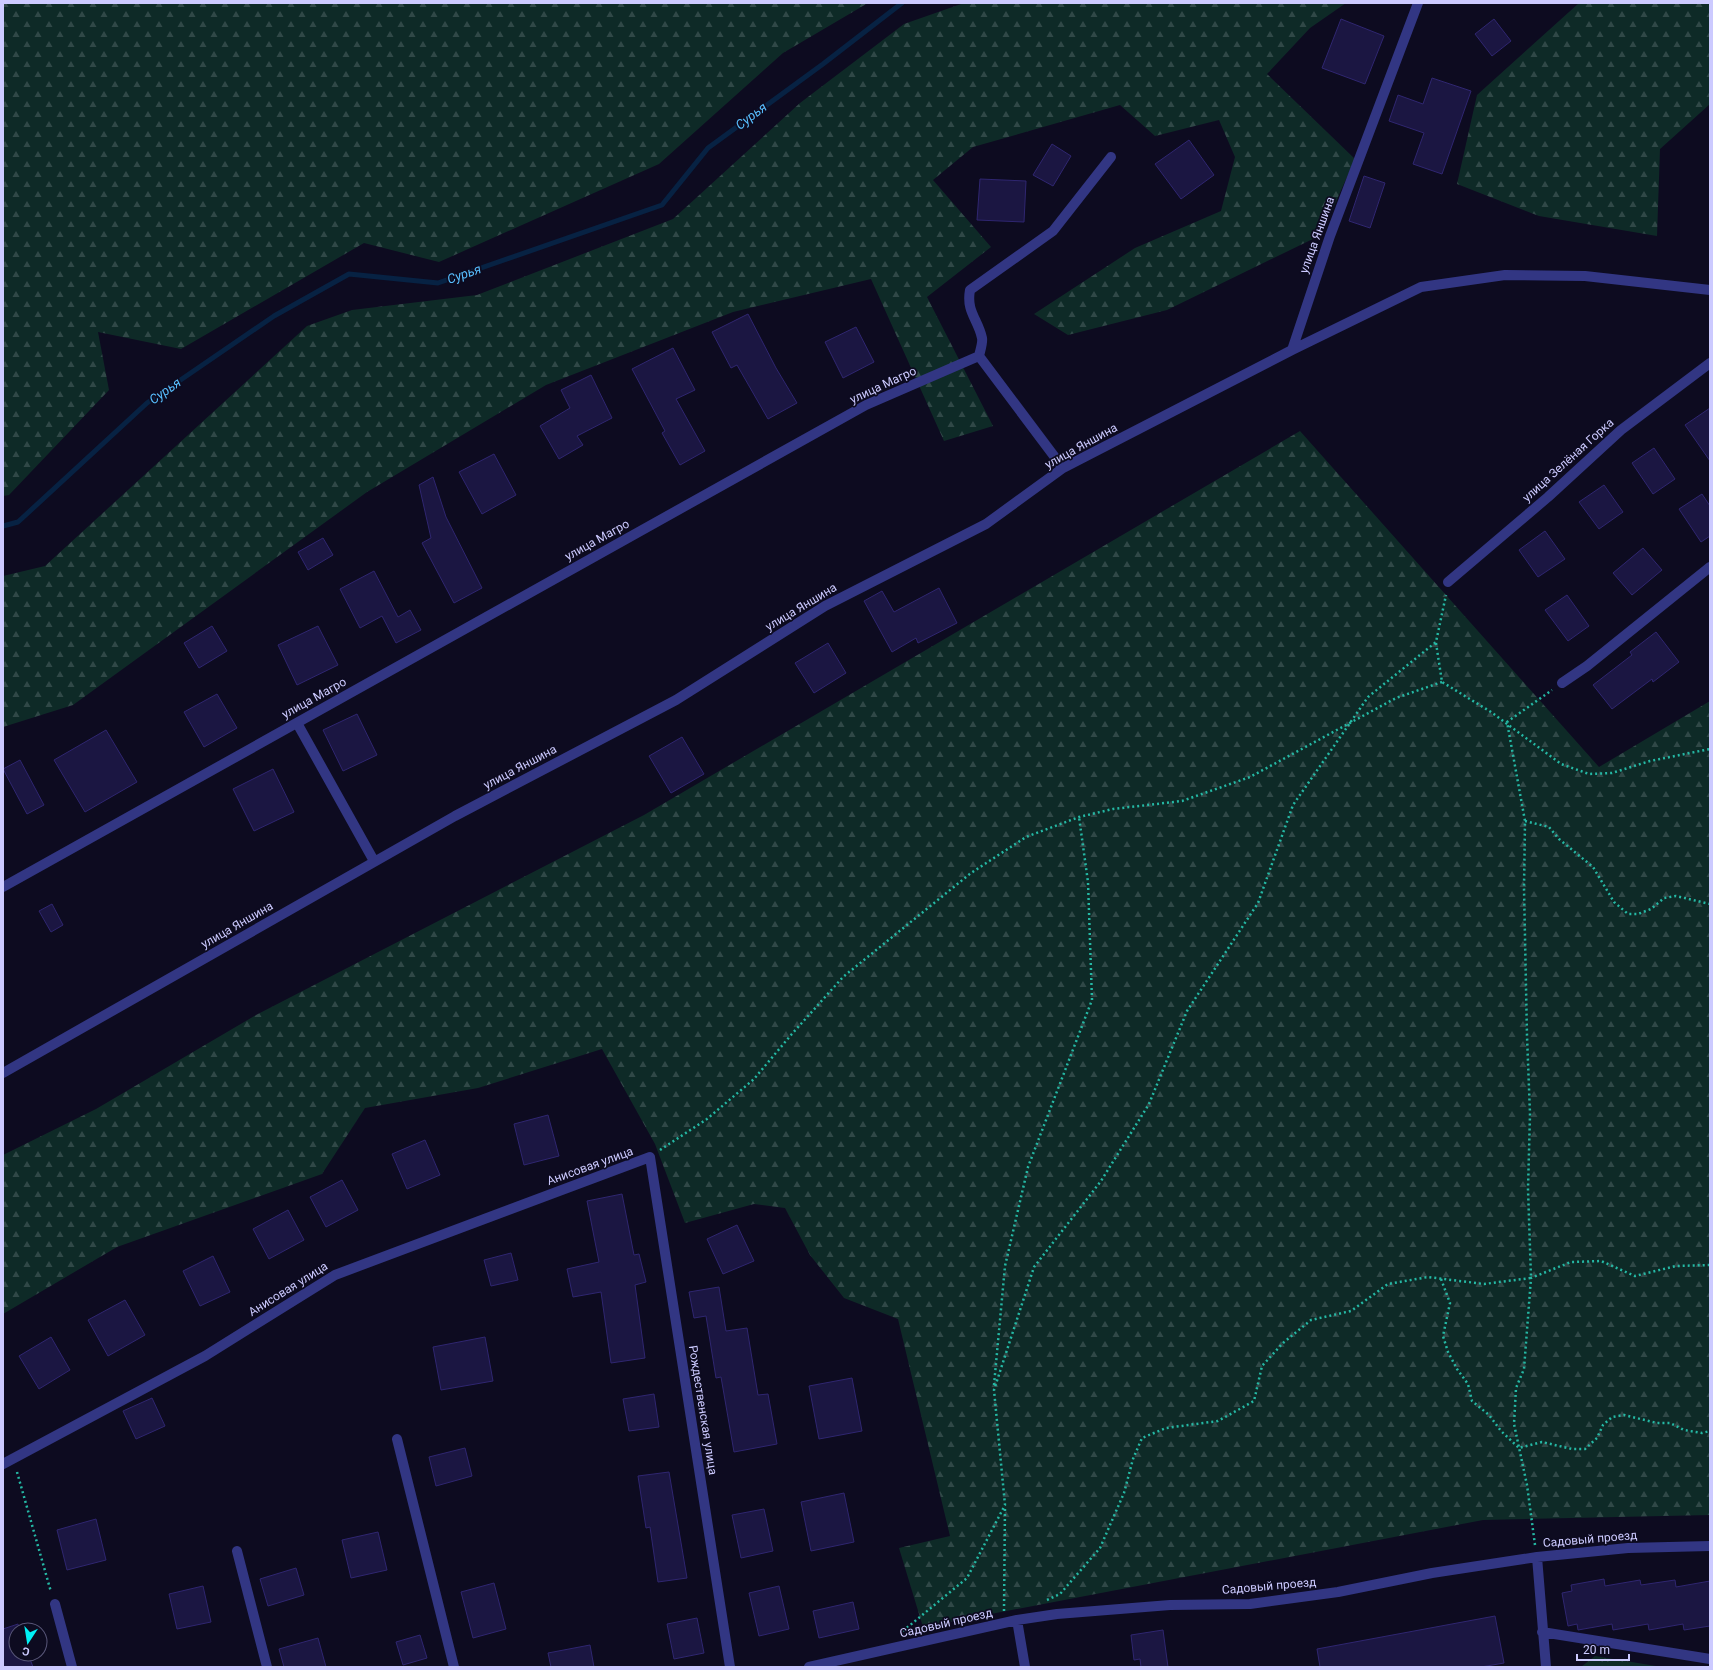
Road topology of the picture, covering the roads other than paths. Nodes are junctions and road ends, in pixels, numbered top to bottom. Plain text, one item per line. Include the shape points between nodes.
1 (1418, 3) edge
2 (1111, 157) dead end
3 (1710, 290) edge
4 (1292, 350) junction
5 (979, 356) junction
6 (1710, 363) edge
7 (1063, 468) junction
8 (1710, 567) edge
9 (1448, 582) road end
10 (1562, 683) road end
11 (297, 723) junction
12 (374, 861) junction
13 (3, 887) edge
14 (3, 1073) edge
15 (650, 1157) joint
16 (397, 1439) dead end
17 (3, 1464) edge
18 (1710, 1546) edge
19 (237, 1551) dead end
20 (1537, 1557) junction
21 (55, 1604) road end
22 (1017, 1620) junction
23 (1542, 1632) junction
24 (1710, 1659) edge
25 (72, 1667) edge
26 (267, 1667) edge
27 (454, 1667) edge
28 (730, 1667) edge
29 (809, 1667) edge
30 (1025, 1667) edge
31 (1546, 1667) edge

1 - 4 street, улица Яншина via 1330,236
2 - 5 street via 1053,230 970,290 971,312 982,339
3 - 4 street via 1585,276 1505,275 1421,287
4 - 7 street, улица Яншина
5 - 7 street
5 - 11 street, улица Магро via 866,405
6 - 9 street, улица Зелёная Горка via 1621,430 1548,497
7 - 12 street, улица Яншина via 986,524 824,606 676,700 454,816
8 - 10 street via 1587,666
11 - 12 street
11 - 13 street, улица Магро
12 - 14 street, улица Яншина
15 - 17 street, Анисовая улица via 335,1274 205,1356
15 - 28 street, Рождественская улица
16 - 27 street
18 - 20 street, Садовый проезд via 1628,1548
19 - 26 street
20 - 22 street, Садовый проезд via 1432,1573 1338,1592 1250,1604 1170,1605 1057,1614
20 - 23 street
21 - 25 street
22 - 29 street, Садовый проезд
22 - 30 street
23 - 24 street
23 - 31 street

